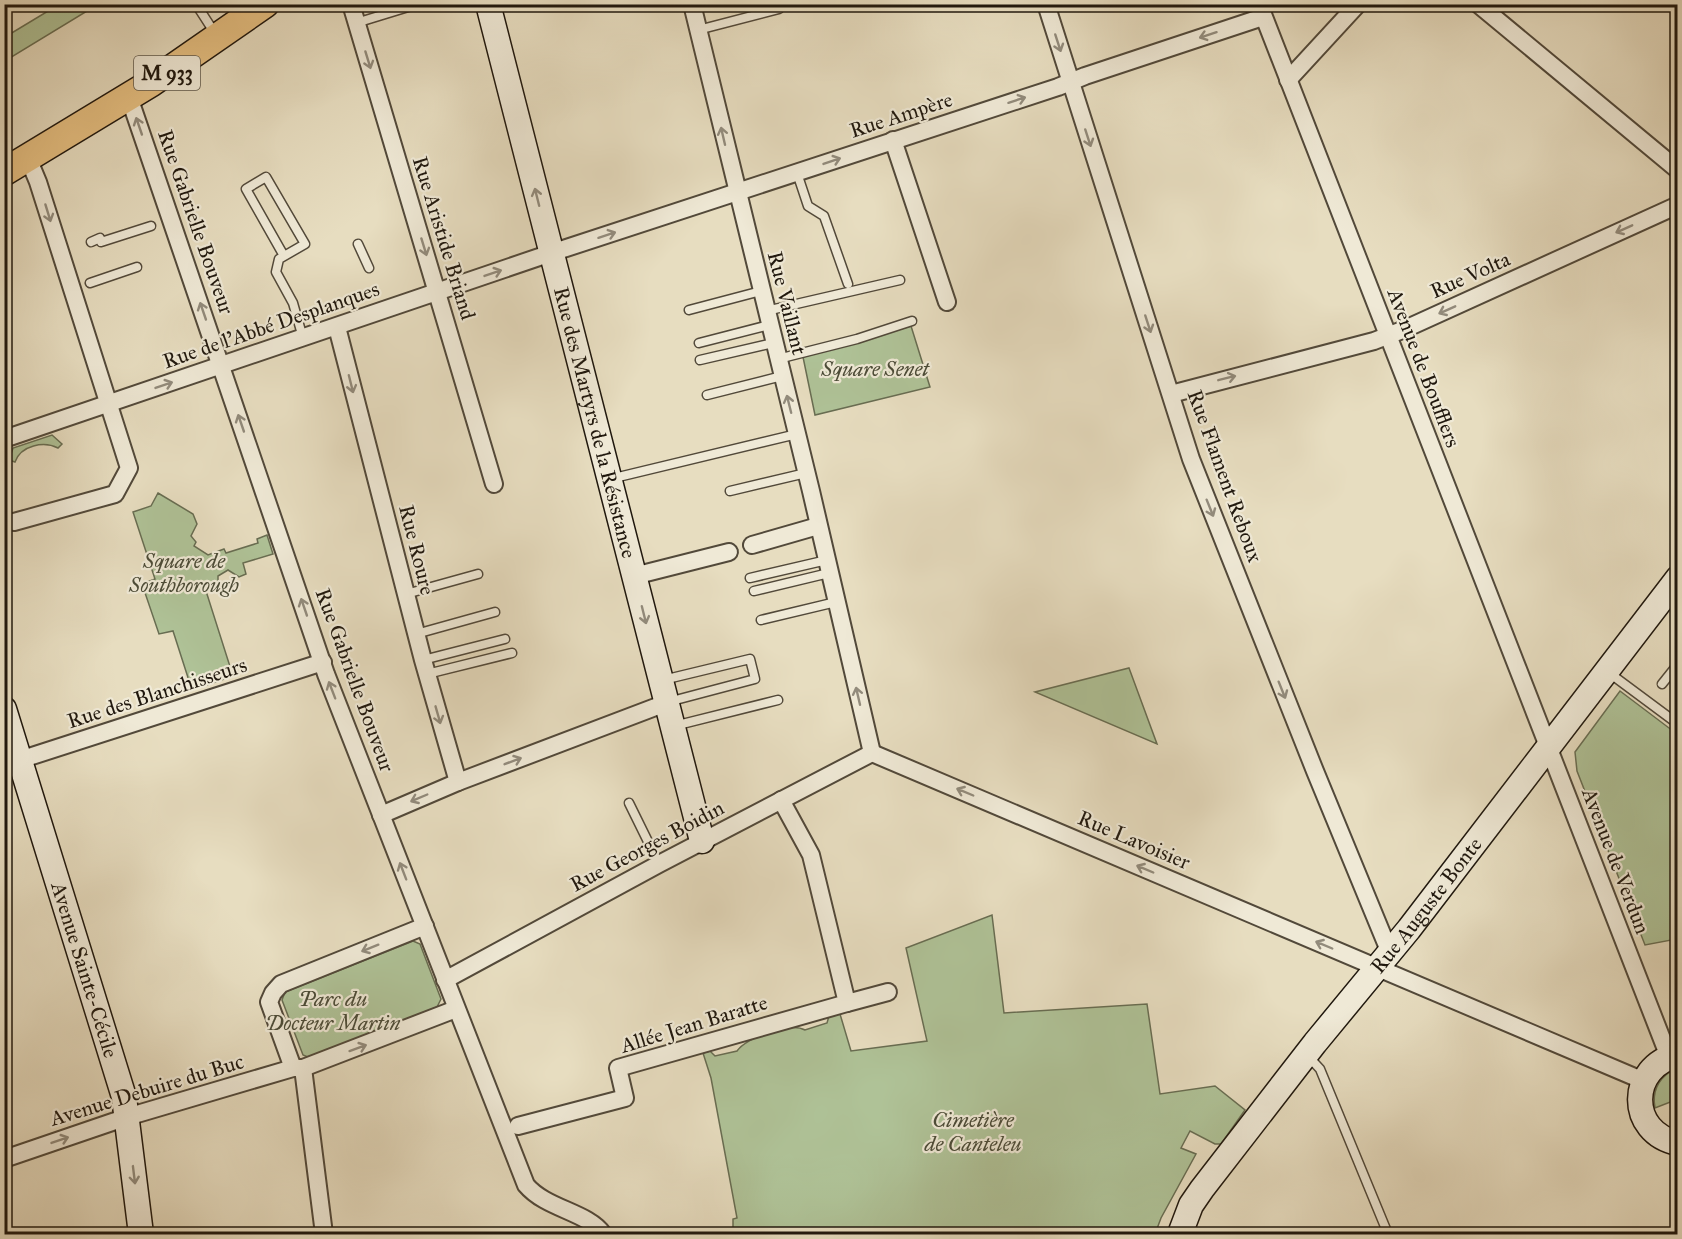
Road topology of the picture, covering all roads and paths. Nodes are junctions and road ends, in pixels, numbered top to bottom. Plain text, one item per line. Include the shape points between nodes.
1 (196, 4) edge
2 (351, 4) edge
3 (418, 4) edge
4 (488, 4) edge
5 (692, 4) edge
6 (1046, 4) edge
7 (1358, 4) edge
8 (1478, 4) edge
9 (258, 8) edge
10 (779, 9) dead end
11 (1261, 11) edge
12 (356, 22) junction
13 (698, 30) junction
14 (218, 38) junction
15 (1288, 80) junction
16 (1070, 82) junction
17 (129, 97) junction
18 (893, 140) junction
19 (28, 158) junction
20 (1677, 170) edge
21 (4, 172) edge
22 (797, 173) junction
23 (736, 193) junction
24 (1677, 205) edge
25 (151, 226) dead end
26 (91, 242) dead end
27 (358, 244) dead end
28 (551, 253) junction
29 (284, 256) junction
30 (137, 267) dead end
31 (369, 268) dead end
32 (900, 280) dead end
33 (848, 284) dead end
34 (81, 286) junction
35 (761, 291) junction
36 (437, 292) junction
37 (946, 302) dead end
38 (689, 310) dead end
39 (767, 318) junction
40 (912, 321) dead end
41 (337, 327) junction
42 (1387, 336) junction
43 (303, 338) junction
44 (699, 343) dead end
45 (776, 351) junction
46 (700, 360) dead end
47 (222, 366) junction
48 (782, 376) junction
49 (1171, 394) junction
50 (707, 395) dead end
51 (109, 404) junction
52 (797, 434) junction
53 (4, 439) edge
54 (806, 473) junction
55 (610, 479) junction
56 (494, 484) dead end
57 (730, 491) dead end
58 (14, 522) dead end
59 (818, 526) junction
60 (752, 545) dead end
61 (729, 552) dead end
62 (828, 566) junction
63 (478, 574) dead end
64 (634, 576) junction
65 (750, 578) dead end
66 (1677, 578) edge
67 (754, 591) dead end
68 (406, 594) junction
69 (836, 602) junction
70 (495, 612) dead end
71 (760, 620) dead end
72 (416, 634) junction
73 (505, 639) dead end
74 (512, 653) dead end
75 (323, 662) junction
76 (1677, 664) edge
77 (425, 667) junction
78 (1607, 671) junction
79 (1662, 684) dead end
80 (663, 692) junction
81 (778, 700) dead end
82 (4, 709) edge
83 (1677, 724) edge
84 (672, 727) junction
85 (1548, 748) junction
86 (872, 753) junction
87 (12, 763) edge
88 (458, 782) junction
89 (781, 800) junction
90 (629, 802) dead end
91 (381, 814) junction
92 (702, 841) junction
93 (660, 864) junction
94 (424, 926) junction
95 (1384, 961) junction
96 (445, 980) junction
97 (888, 992) dead end
98 (847, 1003) junction
99 (456, 1009) junction
100 (1306, 1055) junction
101 (1673, 1056) edge
102 (298, 1068) junction
103 (1644, 1081) junction
104 (127, 1117) junction
105 (518, 1126) dead end
106 (1677, 1143) edge
107 (4, 1159) edge
108 (141, 1234) edge
109 (324, 1234) edge
110 (603, 1234) edge
111 (1180, 1234) edge
112 (1388, 1234) edge

1 - 14 lane
2 - 12 street, Rue Aristide Briand
3 - 12 lane
28 -> 4 street, Rue des Martyrs de la Résistance
5 - 13 street, Rue Vaillant
6 -> 16 street, Rue Flament Reboux
7 - 15 street
8 - 20 street
9 - 14 main road, M 933
10 - 13 lane
11 - 15 street, Avenue de Boufflers
11 -> 16 street, Rue Ampère
12 -> 36 street, Rue Aristide Briand
23 -> 13 street, Rue Vaillant
14 - 17 main road, M 933
15 - 42 street, Avenue de Boufflers
18 -> 16 street, Rue Ampère
16 -> 49 street, Rue Flament Reboux
17 - 19 main road, M 933
47 -> 17 street, Rue Gabrielle Bouveur via 166,221
22 -> 18 street, Rue Ampère
18 - 37 street
19 - 21 main road, M 933
19 -> 34 street
22 - 23 street, Rue Ampère
22 - 33 lane via 808,206 824,216
28 -> 23 street, Rue Ampère
23 - 35 street, Rue Vaillant
24 -> 42 street, Rue Volta
25 - 26 lane
27 - 31 lane
36 -> 28 street, Rue de l'Abbé Desplanques
28 - 55 street, Rue des Martyrs de la Résistance
29 - 29 lane via 305,244 266,177 246,189
29 - 43 lane via 279,259 276,272 293,303
30 - 34 lane
32 - 39 lane
34 - 51 street
35 - 38 lane
35 - 39 street, Rue Vaillant
36 - 41 street, Rue de l'Abbé Desplanques via 386,304
36 - 56 street, Rue Aristide Briand
39 - 44 lane
39 - 45 street, Rue Vaillant
40 - 45 lane via 857,339
41 - 43 street, Rue de l'Abbé Desplanques
41 -> 68 street, Rue Roure
49 -> 42 street, Rue Volta
42 - 85 street, Avenue de Boufflers
43 - 47 street, Rue de l'Abbé Desplanques
45 - 46 lane
45 - 48 street, Rue Vaillant
51 -> 47 street, Rue de l'Abbé Desplanques
75 -> 47 street, Rue Gabrielle Bouveur
48 - 50 lane
52 -> 48 street, Rue Vaillant
49 -> 95 street, Rue Flament Reboux via 1191,459
51 - 53 street, Rue de l'Abbé Desplanques
51 - 58 street via 129,468 115,494
52 - 54 street, Rue Vaillant
52 - 55 lane
54 - 57 lane
54 - 59 street, Rue Vaillant
55 - 64 street, Rue des Martyrs de la Résistance
59 - 60 street
59 - 62 street, Rue Vaillant
61 - 64 street
62 - 65 lane
62 - 67 lane
62 - 69 street, Rue Vaillant
63 - 68 lane
64 -> 80 street, Rue des Martyrs de la Résistance
66 - 78 street, Rue Auguste Bonte
68 - 72 street, Rue Roure
69 - 71 lane
86 -> 69 street, Rue Vaillant
70 - 72 lane
72 - 77 street, Rue Roure
73 - 77 lane
74 - 77 lane
75 - 87 street, Rue des Blanchisseurs
91 -> 75 street, Rue Gabrielle Bouveur
76 - 79 lane
77 -> 88 street, Rue Roure
78 - 83 lane
78 - 85 street, Rue Auguste Bonte
80 - 80 lane via 750,659 755,679
80 - 84 street, Rue des Martyrs de la Résistance
88 -> 80 street
81 - 84 lane
82 - 87 street, Avenue Sainte-Cécile
84 - 92 street, Rue des Martyrs de la Résistance
85 - 95 street, Rue Auguste Bonte
85 - 101 street, Avenue de Verdun
86 - 89 street, Rue Georges Boidin
95 -> 86 street, Rue Lavoisier
87 - 104 street, Avenue Sainte-Cécile via 113,1058
88 -> 91 street
89 - 92 street, Rue Georges Boidin
89 - 98 street via 811,855
90 - 93 lane
94 -> 91 street, Rue Gabrielle Bouveur
92 - 93 street, Rue Georges Boidin
93 - 96 street, Rue Georges Boidin
94 - 96 street, Rue Gabrielle Bouveur
94 -> 102 street via 281,984 273,993 269,1002
95 - 100 street, Rue Auguste Bonte
95 - 103 street, Rue Lavoisier
96 - 99 street, Rue Gabrielle Bouveur
97 - 98 street, Allée Jean Baratte
98 - 105 street, Allée Jean Baratte via 618,1068 625,1098
102 -> 99 street, Avenue Debuire du Buc
99 - 110 street, Rue Gabrielle Bouveur via 526,1185 540,1199 589,1222
100 - 111 street, Rue Auguste Bonte via 1202,1189
100 - 112 lane via 1320,1069
101 - 103 street via 1654,1066
102 - 104 street, Avenue Debuire du Buc
102 - 109 street
103 - 106 street via 1640,1100 1646,1122 1659,1136
107 -> 104 street, Avenue Debuire du Buc
104 -> 108 street, Avenue Sainte-Cécile

